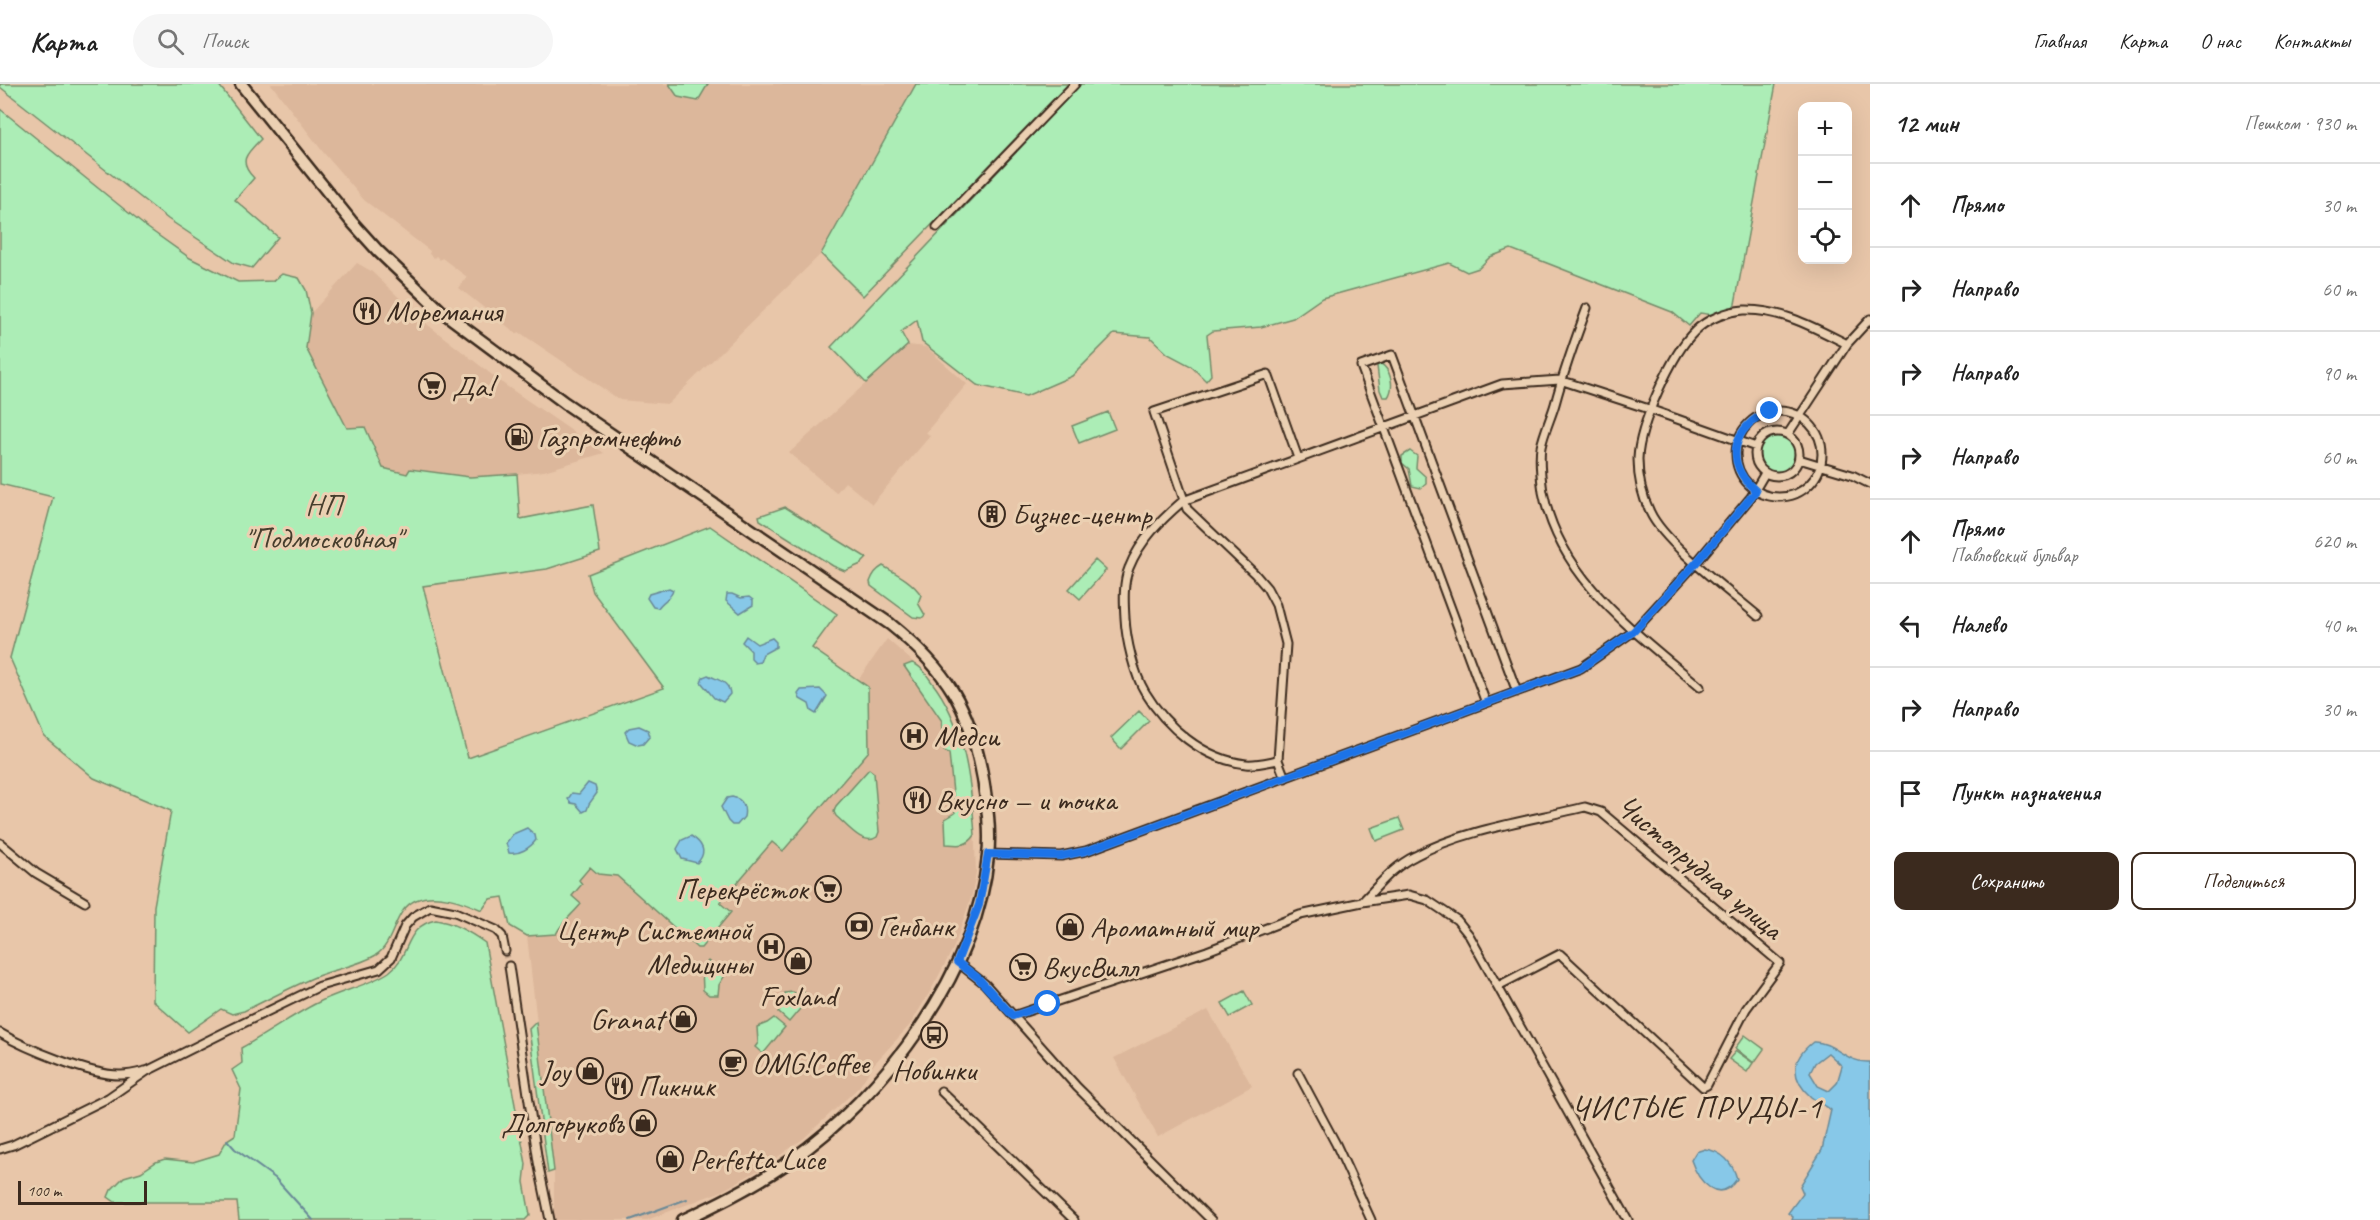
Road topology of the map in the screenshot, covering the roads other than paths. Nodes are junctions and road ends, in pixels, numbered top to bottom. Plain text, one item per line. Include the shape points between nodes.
1 (241, 84) edge
2 (1075, 84) edge
3 (937, 227) dead end
4 (1587, 308) dead end
5 (1870, 319) edge
6 (1847, 344) junction
7 (1560, 381) junction
8 (1649, 409) junction
9 (1414, 415) junction
10 (1800, 416) junction
11 (1383, 427) junction
12 (1788, 434) junction
13 (1738, 440) junction
14 (1756, 447) junction
15 (1298, 458) junction
16 (1799, 459) junction
17 (1821, 465) junction
18 (1766, 473) junction
19 (1870, 484) edge
20 (1756, 491) junction
21 (1183, 501) junction
22 (1696, 563) junction
23 (1758, 616) dead end
24 (1634, 631) junction
25 (1700, 687) dead end
26 (1517, 692) junction
27 (1486, 703) junction
28 (1278, 760) junction
29 (1285, 778) junction
30 (0, 843) edge
31 (988, 854) junction
32 (85, 902) dead end
33 (1362, 902) junction
34 (505, 951) tunnel mouth
35 (957, 962) junction
36 (508, 966) tunnel mouth
37 (1498, 986) junction
38 (1013, 1016) junction
39 (0, 1033) edge
40 (147, 1071) junction
41 (1298, 1073) dead end
42 (941, 1091) dead end
43 (0, 1149) edge
44 (550, 1220) edge
45 (683, 1220) edge
46 (1074, 1220) edge
47 (1211, 1220) edge
48 (1371, 1220) edge
49 (1628, 1220) edge

1 - 31 main road via 365,236 440,310 565,403 890,624 926,654 954,692 975,741 987,808
2 - 3 street
4 - 7 street
5 - 6 street
6 - 8 street via 1780,314 1743,310 1722,315 1694,332
6 - 10 street
7 - 8 street
7 - 9 street via 1502,384
7 - 24 street via 1541,448 1541,481 1547,511 1574,567
8 - 13 street
8 - 22 street via 1638,458 1642,490 1650,513
9 - 11 street
9 - 11 street via 1392,355 1361,366
9 - 26 street
10 - 12 street
10 - 13 street via 1770,411 1744,427
10 - 17 street via 1819,437
11 - 15 street
11 - 27 street
12 - 14 street via 1765,435
12 - 16 street via 1798,445
13 - 14 street
13 - 20 street via 1740,474
14 - 18 street via 1756,462
15 - 21 street
15 - 21 street via 1268,374 1154,412
16 - 17 street
16 - 18 street via 1790,473
17 - 19 street
17 - 20 street via 1811,483 1795,495 1782,498
18 - 20 street
20 - 22 street
21 - 28 street via 1255,574 1276,605 1286,644
21 - 28 street via 1161,519 1140,545 1128,570 1124,603 1126,639 1144,691 1171,727 1194,744 1246,764
22 - 23 street
22 - 24 street
24 - 25 street
24 - 26 street via 1581,668
26 - 27 street
27 - 29 street
28 - 29 street
29 - 31 street via 1086,851 1061,856
30 - 32 street via 36,873
31 - 35 main road via 979,905
33 - 37 street via 1409,895 1443,908 1468,935
33 - 37 street, Чистопрудная улица via 1399,867 1436,846 1468,835 1593,808 1780,963 1746,1009 1704,1087 1560,954
33 - 38 street via 1300,915 1207,951
34 - 40 street via 502,936 496,930 454,912 430,907 405,926 391,958 379,969 321,986
35 - 38 street via 978,978
35 - 45 main road via 910,1040 856,1105 770,1174
36 - 44 street
37 - 49 street
38 - 47 street via 1077,1087
39 - 40 street via 102,1073
40 - 43 street via 108,1098
41 - 48 street
42 - 46 street

